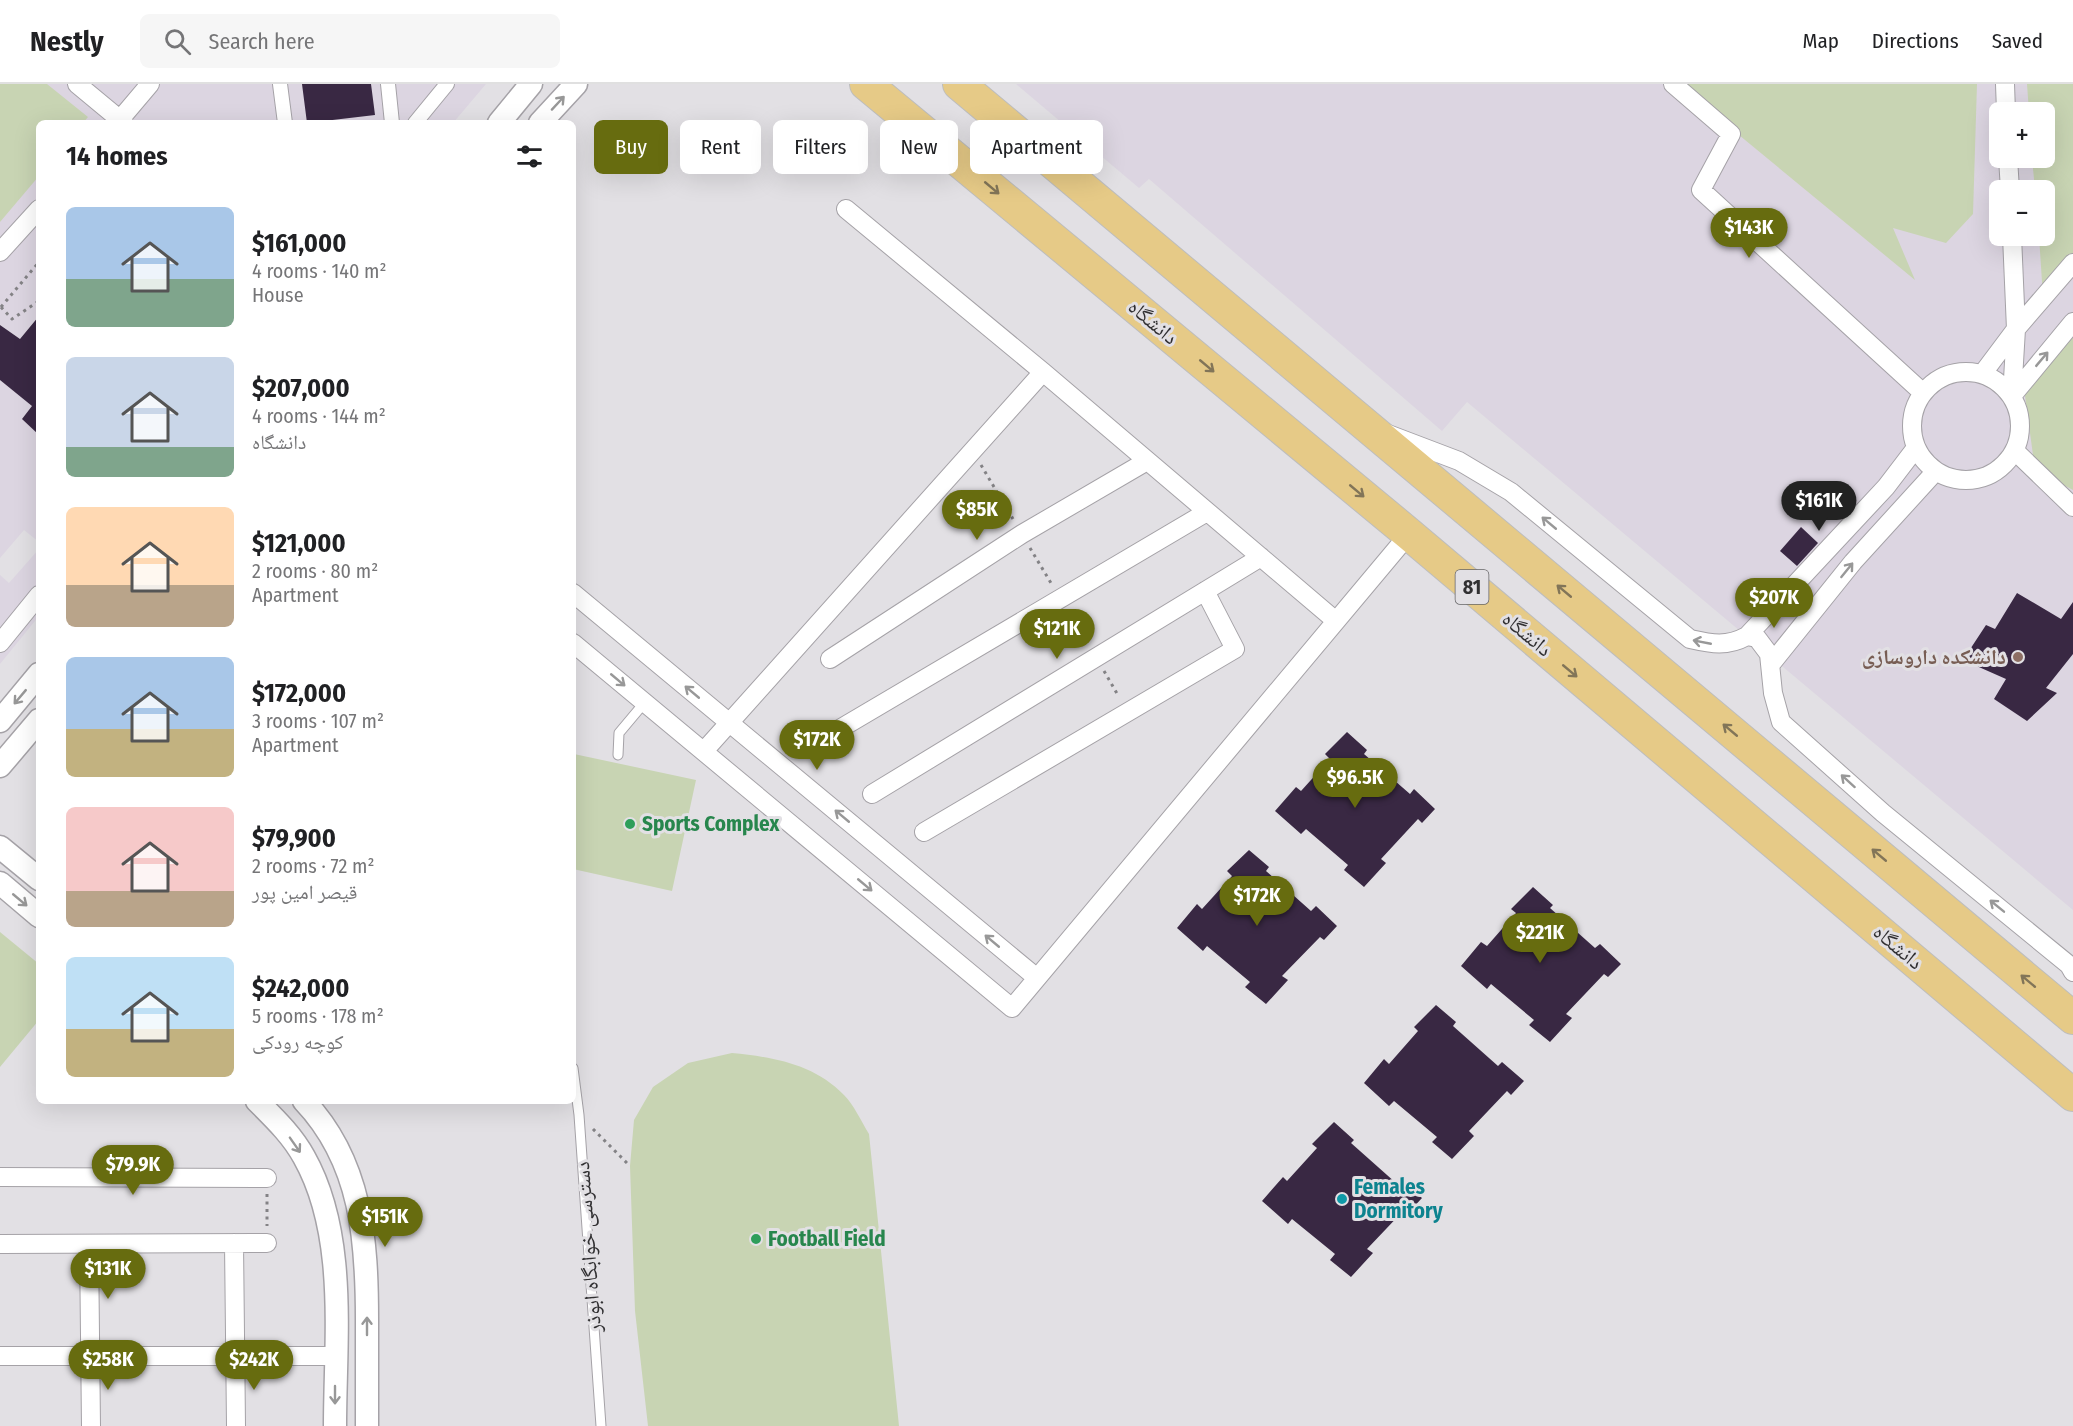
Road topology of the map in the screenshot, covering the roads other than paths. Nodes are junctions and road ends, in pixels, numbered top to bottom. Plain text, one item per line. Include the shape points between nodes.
1 (76, 84) edge
2 (150, 84) edge
3 (280, 84) edge
4 (388, 84) edge
5 (447, 84) edge
6 (531, 84) edge
7 (576, 84) edge
8 (866, 84) edge
9 (959, 84) edge
10 (1672, 84) edge
11 (2005, 84) edge
12 (2006, 102) edge
13 (119, 120) edge
14 (123, 120) edge
15 (285, 120) edge
16 (392, 120) edge
17 (417, 120) edge
18 (501, 120) edge
19 (543, 120) edge
20 (846, 209) dead end
21 (36, 212) edge
22 (2012, 246) edge
23 (0, 252) edge
24 (2073, 263) edge
25 (2073, 322) edge
26 (2016, 329) junction
27 (1043, 372) junction
28 (1983, 374) junction
29 (1922, 392) junction
30 (2012, 396) junction
31 (1367, 426) junction
32 (1915, 449) junction
33 (2015, 452) junction
34 (1147, 461) junction
35 (1935, 472) junction
36 (2073, 507) edge
37 (1207, 512) junction
38 (1409, 534) junction
39 (1261, 557) junction
40 (1205, 591) junction
41 (576, 595) edge
42 (36, 599) edge
43 (1336, 621) junction
44 (1747, 636) junction
45 (0, 643) edge
46 (576, 645) edge
47 (830, 659) dead end
48 (1771, 664) junction
49 (36, 678) edge
50 (645, 702) junction
51 (0, 721) edge
52 (728, 722) junction
53 (36, 724) edge
54 (809, 747) dead end
55 (704, 751) junction
56 (618, 755) dead end
57 (0, 766) edge
58 (872, 794) dead end
59 (924, 832) dead end
60 (0, 847) edge
61 (36, 877) edge
62 (0, 883) edge
63 (36, 913) edge
64 (2073, 972) edge
65 (1037, 978) junction
66 (2073, 1018) edge
67 (576, 1092) edge
68 (2073, 1095) edge
69 (260, 1104) edge
70 (306, 1104) edge
71 (0, 1177) edge
72 (267, 1178) road end
73 (234, 1243) junction
74 (267, 1243) road end
75 (0, 1244) edge
76 (89, 1244) junction
77 (0, 1356) edge
78 (90, 1356) junction
79 (235, 1356) junction
80 (335, 1356) junction
81 (91, 1426) edge
82 (236, 1426) edge
83 (335, 1426) edge
84 (367, 1426) edge
85 (601, 1426) edge

1 - 13 street
2 - 14 street
3 - 15 street
4 - 16 street
5 - 17 street
6 - 18 street
19 -> 7 street
8 -> 38 highway, دانشگاه / 81
9 - 31 highway
10 - 29 street via 1731,134 1701,190
11 - 12 street
20 - 27 street
21 - 23 street
22 - 26 street
24 - 26 street
30 -> 25 street
26 - 28 street
26 - 30 street
27 - 34 street
27 - 52 street
28 - 29 street via 1950,373
28 - 30 street
29 - 32 street via 1911,419
30 - 33 street via 2021,423
44 -> 31 street via 1734,643 1690,639 1511,492 1460,461
66 -> 31 highway
32 - 35 street
32 - 44 street via 1886,487
33 - 35 street via 1994,473 1964,481
33 - 36 street
34 - 37 street
34 - 47 street via 1022,534
48 -> 35 street via 1853,562
37 - 39 street
37 - 54 street
38 - 43 street
38 -> 68 highway, دانشگاه / 81
39 - 40 street
39 - 43 street
40 - 58 street
40 - 59 street via 1235,649
52 -> 41 street
42 - 45 street
43 - 65 street
44 - 48 street via 1764,645
46 -> 50 street
64 -> 48 street via 1781,722
49 -> 51 street
50 - 55 street
50 - 56 lane via 619,734
52 - 55 street
65 -> 52 street
53 - 57 street
55 -> 65 street via 1012,1008
60 - 61 street
62 -> 63 street
67 - 85 lane, دسترسی خوابگاه ابوذر
69 -> 80 street via 304,1157 322,1200 334,1251
84 -> 70 street via 367,1266 360,1213 344,1161
71 - 72 street
73 - 74 street
73 - 76 street
73 - 79 street
75 - 76 street
76 - 78 street
77 - 78 street
78 - 79 street
78 - 81 street
79 - 80 street
79 - 82 street
80 -> 83 street

